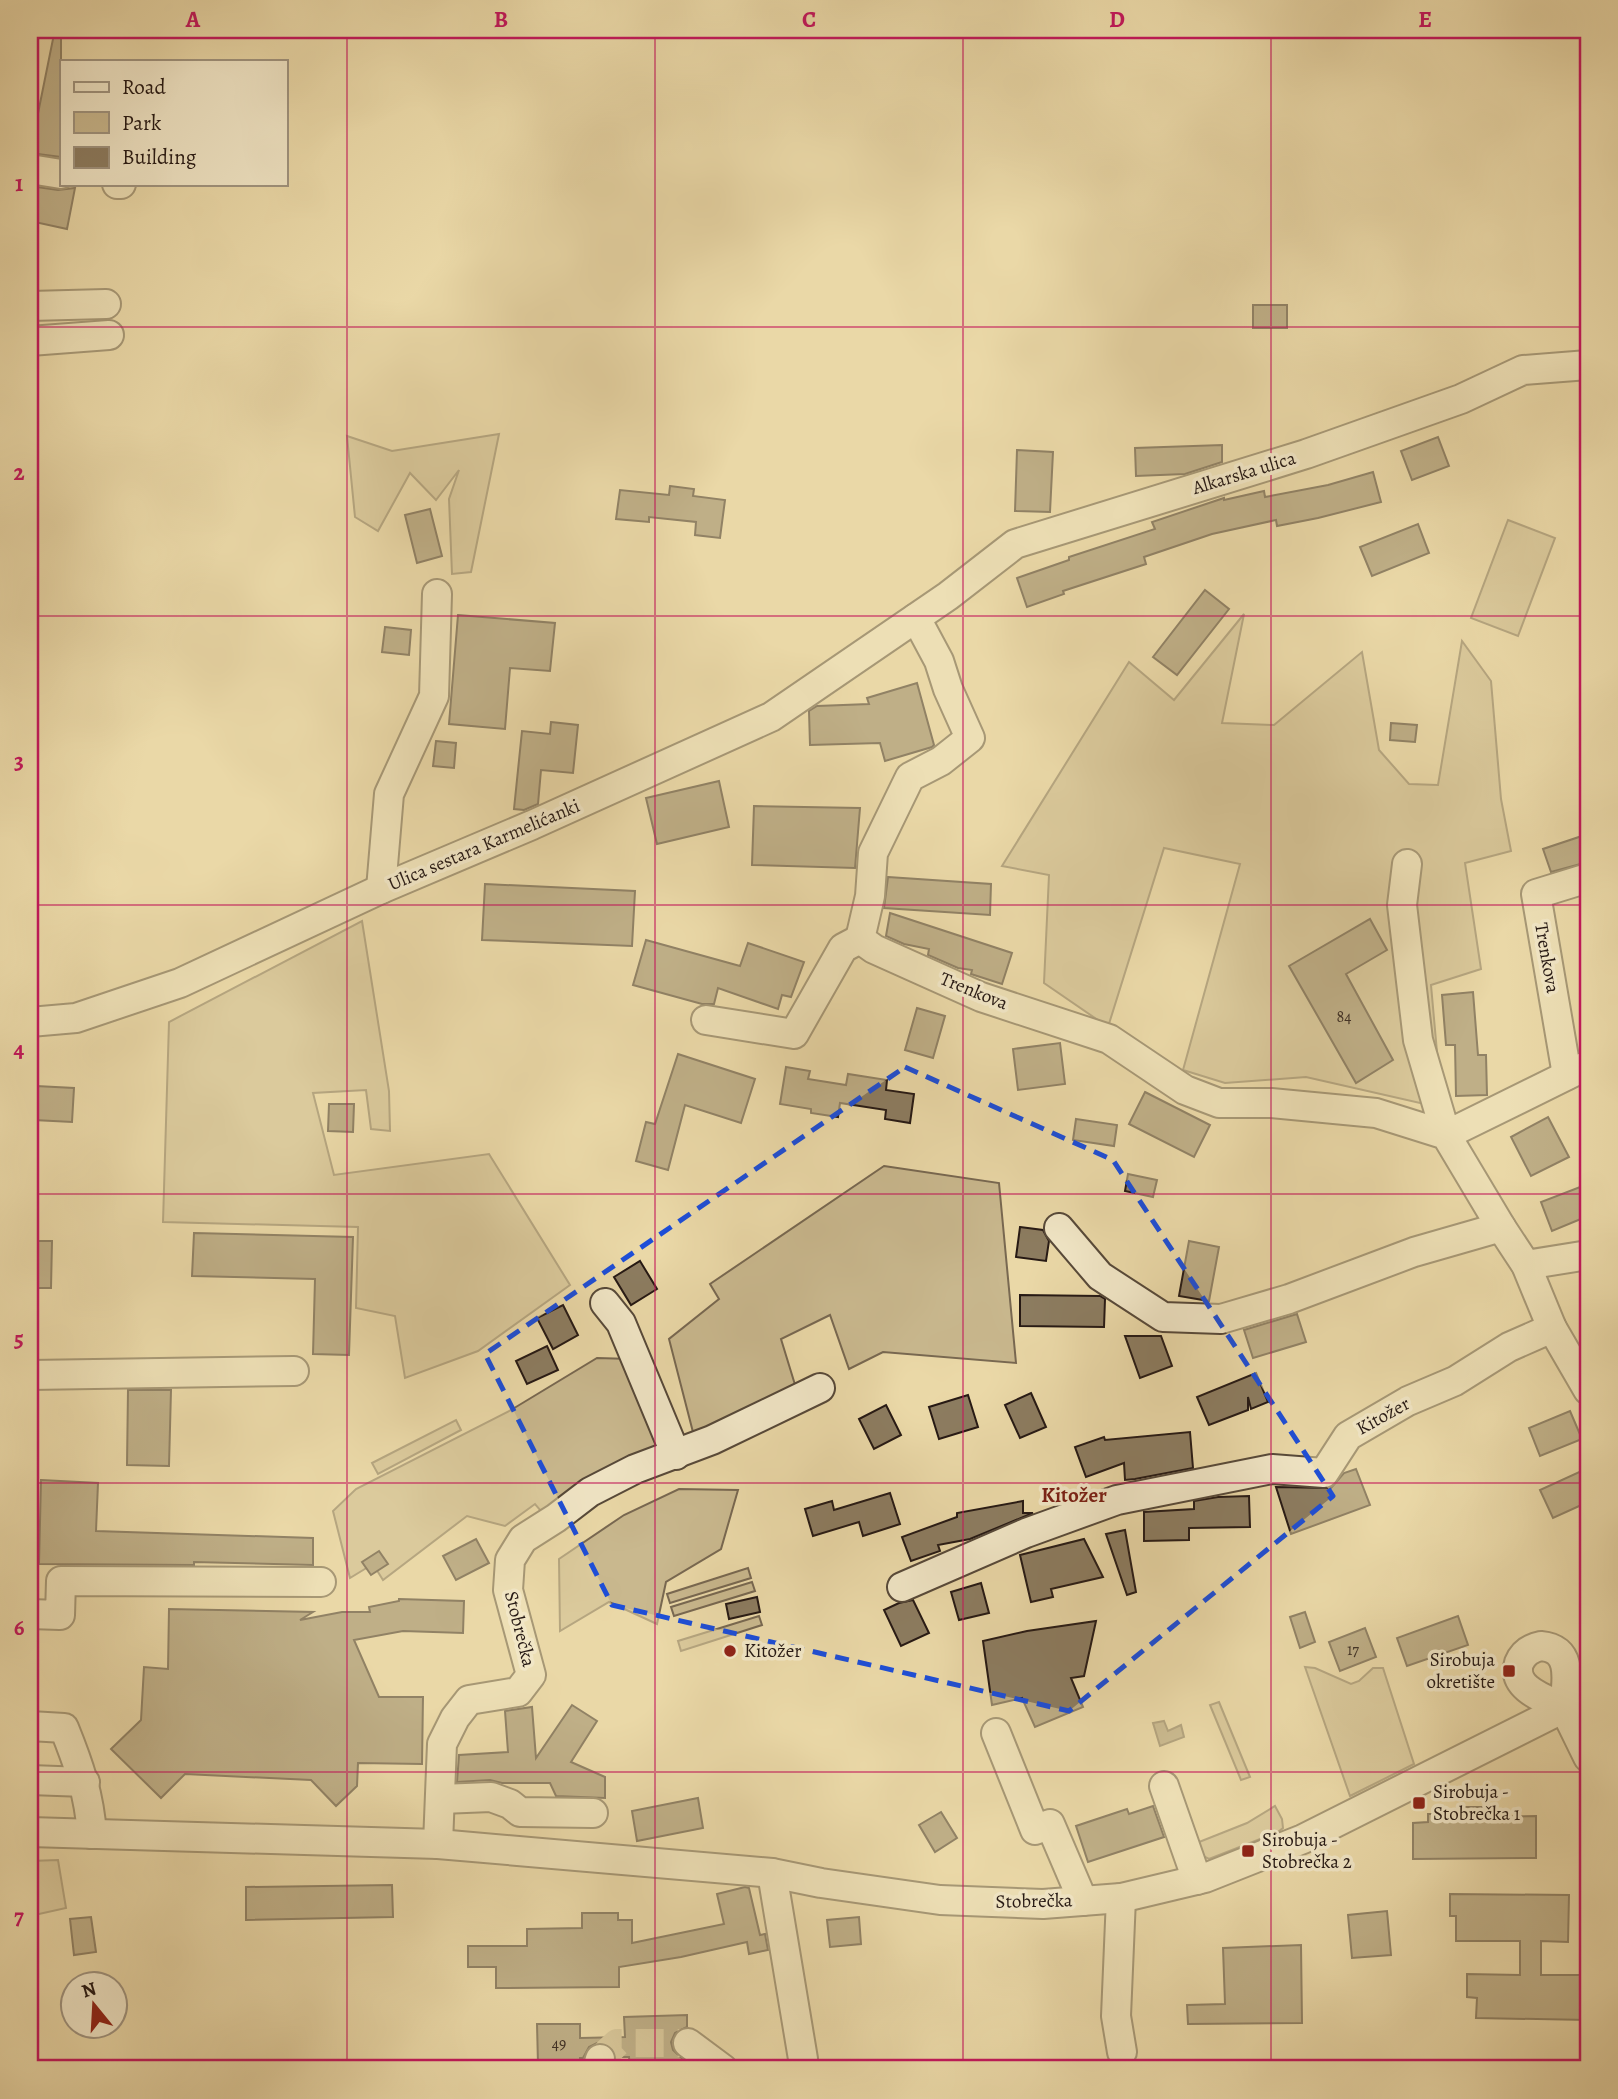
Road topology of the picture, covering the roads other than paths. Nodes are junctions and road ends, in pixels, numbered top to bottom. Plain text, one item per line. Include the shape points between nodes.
1 (30, 169) edge
2 (60, 174) edge
3 (106, 304) dead end
4 (30, 306) edge
5 (109, 335) dead end
6 (30, 341) edge
7 (1588, 365) edge
8 (437, 594) dead end
9 (916, 618) junction
10 (1407, 864) dead end
11 (1588, 878) edge
12 (381, 889) junction
13 (860, 939) junction
14 (706, 1020) dead end
15 (30, 1022) edge
16 (1578, 1070) edge
17 (1446, 1135) junction
18 (1501, 1227) junction
19 (1059, 1228) dead end
20 (1588, 1255) edge
21 (1526, 1265) junction
22 (605, 1303) dead end
23 (1552, 1328) junction
24 (294, 1371) dead end
25 (30, 1375) edge
26 (820, 1388) dead end
27 (1588, 1390) edge
28 (676, 1455) junction
29 (321, 1582) dead end
30 (902, 1587) dead end
31 (30, 1614) edge
32 (1588, 1693) edge
33 (1563, 1708) junction
34 (30, 1726) edge
35 (996, 1733) dead end
36 (1588, 1757) edge
37 (30, 1780) edge
38 (85, 1782) junction
39 (1164, 1786) dead end
40 (441, 1799) junction
41 (593, 1813) dead end
42 (30, 1832) edge
43 (92, 1834) junction
44 (438, 1844) junction
45 (772, 1873) junction
46 (1197, 1880) junction
47 (1121, 1898) junction
48 (1083, 1901) junction
49 (688, 2043) tunnel mouth
50 (1122, 2052) dead end
51 (803, 2059) dead end
52 (723, 2069) edge

1 - 2 street
3 - 4 street
5 - 6 street
7 - 9 street, Alkarska ulica via 1523,370 1461,399 1306,454 1015,544
8 - 12 street via 435,696 389,794
9 - 12 street, Ulica sestara Karmelićanki via 771,717
9 - 13 street via 940,662 970,738 910,777 873,853
10 - 17 street via 1402,905 1418,1040
11 - 16 street, Trenkova via 1536,894
12 - 15 street, Ulica sestara Karmelićanki via 180,983 76,1018
13 - 14 street via 843,948 794,1034
13 - 17 street, Trenkova via 981,997 1109,1039 1185,1090 1219,1103 1271,1102 1377,1113
16 - 17 street, Trenkova
17 - 18 street
18 - 19 street via 1221,1319 1163,1317 1100,1276
18 - 21 street
20 - 21 street
21 - 23 street
22 - 28 street via 621,1323
23 - 27 street
23 - 30 street, Kitožer via 1348,1436 1324,1473 1272,1469 1116,1500
24 - 25 street
26 - 28 street, Stobrečka
28 - 40 street, Stobrečka via 590,1492 523,1539 510,1560 508,1590 531,1675 519,1692 468,1700 442,1744
29 - 31 street via 61,1581 61,1615
32 - 33 street, Stobrečka
33 - 36 street
33 - 46 street, Stobrečka via 1303,1839
34 - 38 street via 64,1728
35 - 48 street via 1035,1830 1050,1824
37 - 38 street
38 - 43 street
39 - 46 street
40 - 41 street via 491,1797 520,1812
40 - 44 street, Stobrečka
42 - 43 street, Stobrečka
43 - 44 street, Stobrečka
44 - 45 street, Stobrečka
45 - 48 street, Stobrečka via 940,1900
45 - 51 street
46 - 47 street, Stobrečka
47 - 48 street, Stobrečka
47 - 50 street via 1116,2016
49 - 52 street

